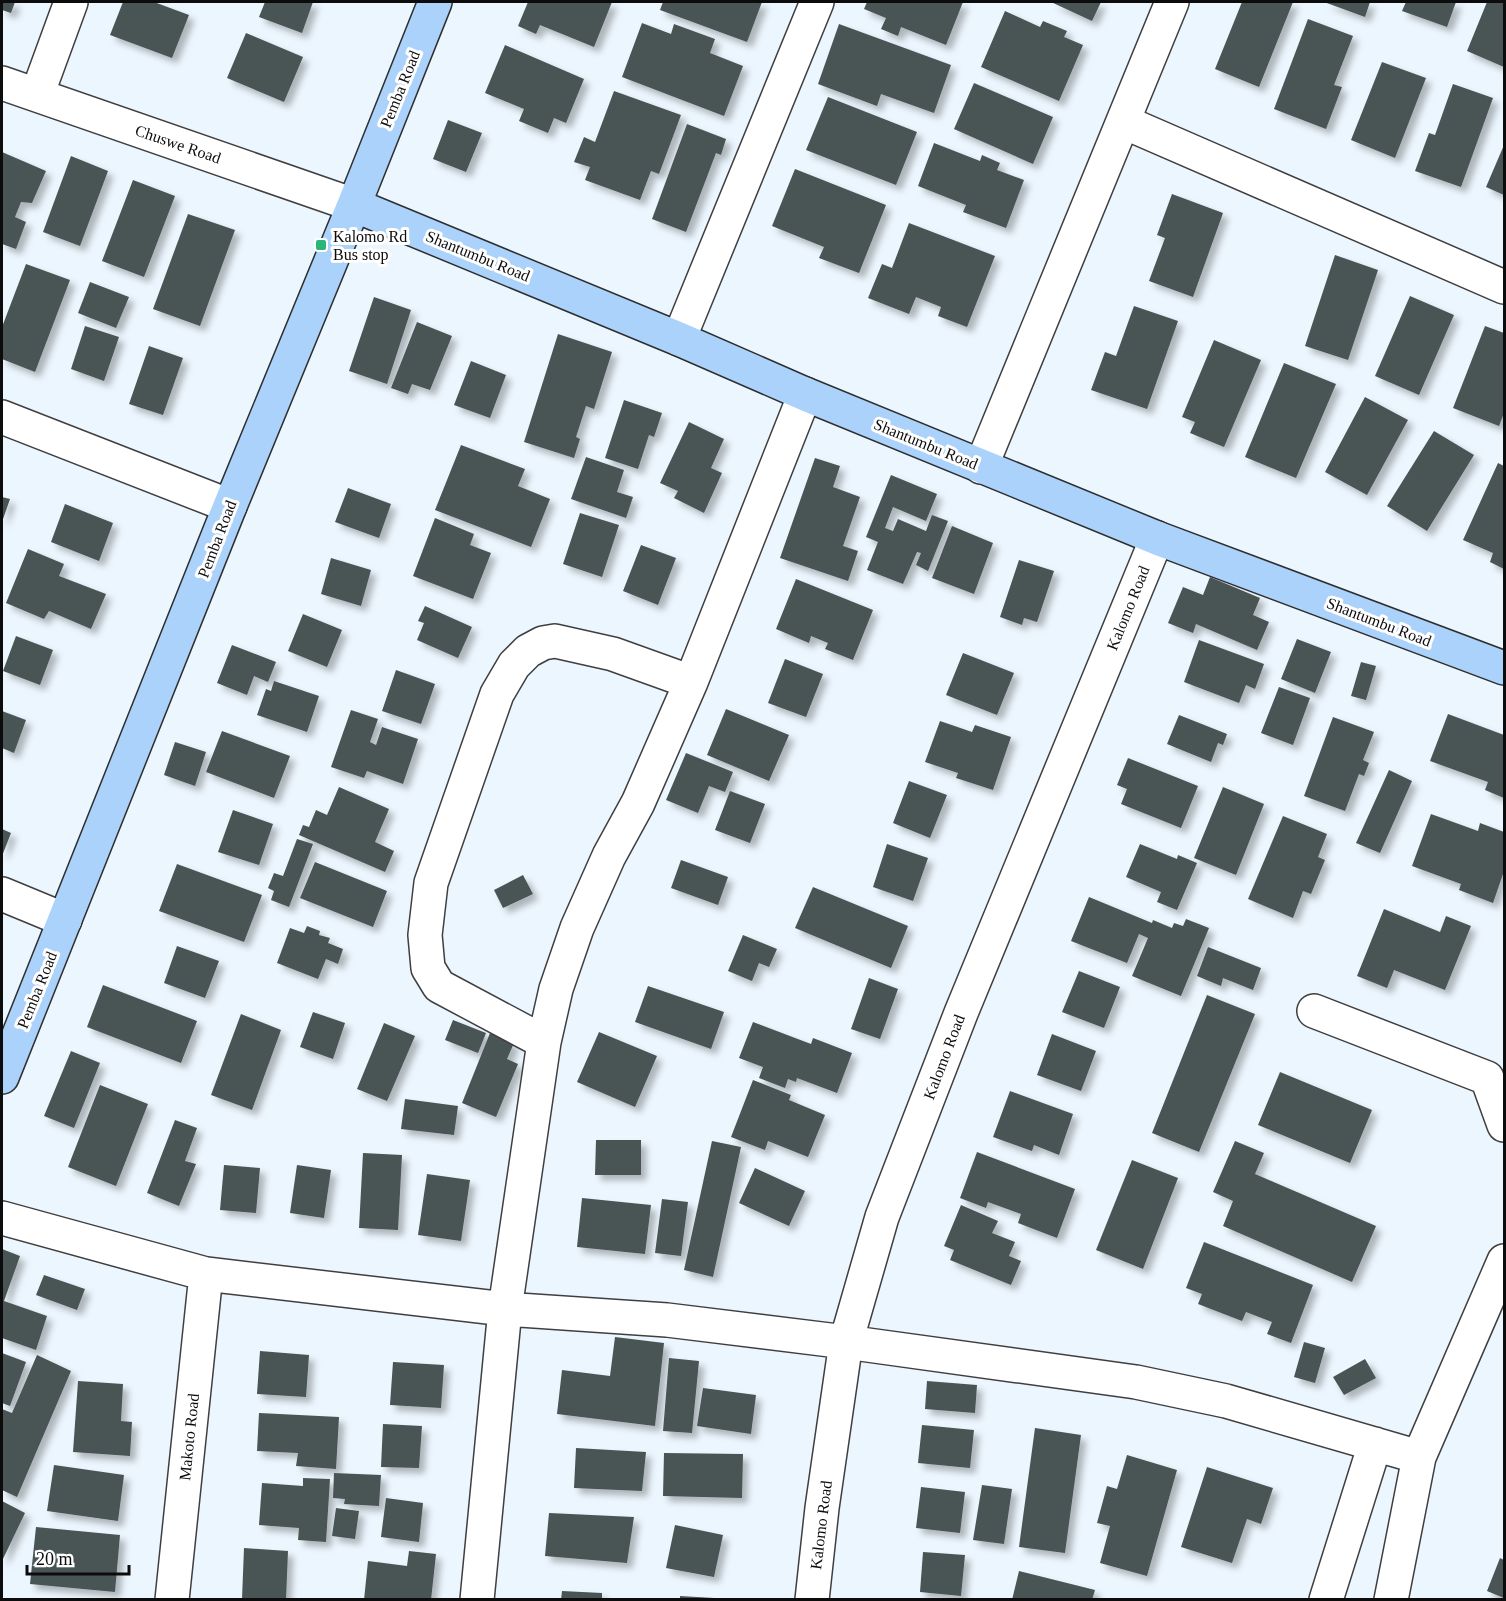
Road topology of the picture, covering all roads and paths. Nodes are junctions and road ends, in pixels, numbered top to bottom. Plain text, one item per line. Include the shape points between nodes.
1 (71, 2) edge
2 (435, 2) edge
3 (817, 2) edge
4 (1172, 2) edge
5 (2, 83) edge
6 (36, 95) junction
7 (1124, 122) junction
8 (354, 206) junction
9 (1504, 288) edge
10 (679, 339) junction
11 (805, 394) junction
12 (2, 417) edge
13 (981, 467) junction
14 (230, 506) junction
15 (1157, 538) junction
16 (1504, 668) edge
17 (691, 682) junction
18 (2, 894) edge
19 (65, 920) junction
20 (1314, 1011) dead end
21 (544, 1042) junction
22 (1496, 1069) edge
23 (2, 1077) edge
24 (1504, 1125) edge
25 (2, 1218) edge
26 (1504, 1261) edge
27 (206, 1274) junction
28 (505, 1309) junction
29 (846, 1342) junction
30 (1375, 1444) junction
31 (1419, 1457) junction
32 (172, 1599) edge
33 (477, 1599) edge
34 (812, 1599) edge
35 (1326, 1599) edge
36 (1391, 1599) edge

1 - 6 street
2 - 8 street, Pemba Road
3 - 10 street
4 - 7 street
5 - 6 street, Chuswe Road
6 - 8 street, Chuswe Road
7 - 9 street
7 - 13 street
8 - 10 street, Shantumbu Road
8 - 14 street, Pemba Road
10 - 11 street, Shantumbu Road
11 - 13 street, Shantumbu Road
11 - 17 street
12 - 14 street
13 - 15 street, Shantumbu Road
14 - 19 street, Pemba Road
15 - 16 street, Shantumbu Road
15 - 29 street, Kalomo Road via 944,1056 882,1217
17 - 21 street via 577,928 556,989
17 - 21 street via 613,654 555,641 528,651 514,665 497,694 431,883 424,935 428,968 439,986
18 - 19 street
19 - 23 street, Pemba Road
20 - 22 street
21 - 28 street
22 - 24 street
25 - 27 street
26 - 31 street
27 - 28 street
27 - 32 street, Makoto Road
28 - 29 street via 667,1320
28 - 33 street
29 - 30 street via 1136,1382 1226,1401
29 - 34 street, Kalomo Road
30 - 31 street
30 - 35 street
31 - 36 street

